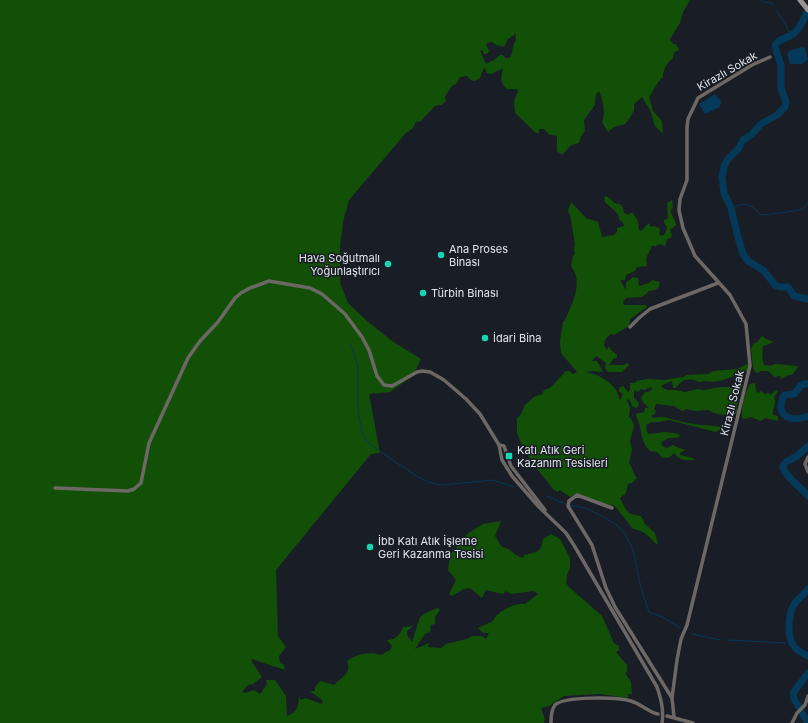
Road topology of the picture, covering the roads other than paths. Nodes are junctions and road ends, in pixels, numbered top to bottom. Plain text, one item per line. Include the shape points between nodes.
1 (800, 0) edge
2 (808, 10) edge
3 (770, 57) dead end
4 (718, 283) junction
5 (630, 327) dead end
6 (808, 457) edge
7 (808, 472) edge
8 (55, 488) dead end
9 (612, 508) dead end
10 (808, 696) edge
11 (672, 698) junction
12 (658, 714) dead end
13 (667, 716) dead end
14 (674, 717) junction
15 (551, 723) edge
16 (662, 723) edge
17 (693, 723) edge
18 (792, 723) edge

1 - 2 street
3 - 4 street, Kirazlı Sokak via 698,98 688,119 687,180 679,210 683,228 695,256
4 - 5 street via 650,309
4 - 11 street, Kirazlı Sokak via 730,295 746,324 750,366 687,625 679,646
6 - 7 street via 805,464
8 - 16 street via 128,491 138,487 149,443 188,358 238,295 269,281 316,290 345,314 362,337 384,385 392,386 410,375 422,371 430,372 436,374 474,407 499,445 502,460 510,472 570,539 657,686 663,711
9 - 11 street via 577,495 569,501 568,506 592,545 615,607
10 - 18 street via 805,705
11 - 14 street, Kirazlı Sokak
12 - 15 street via 623,699 564,700 556,705 551,713
13 - 14 street
14 - 17 street

